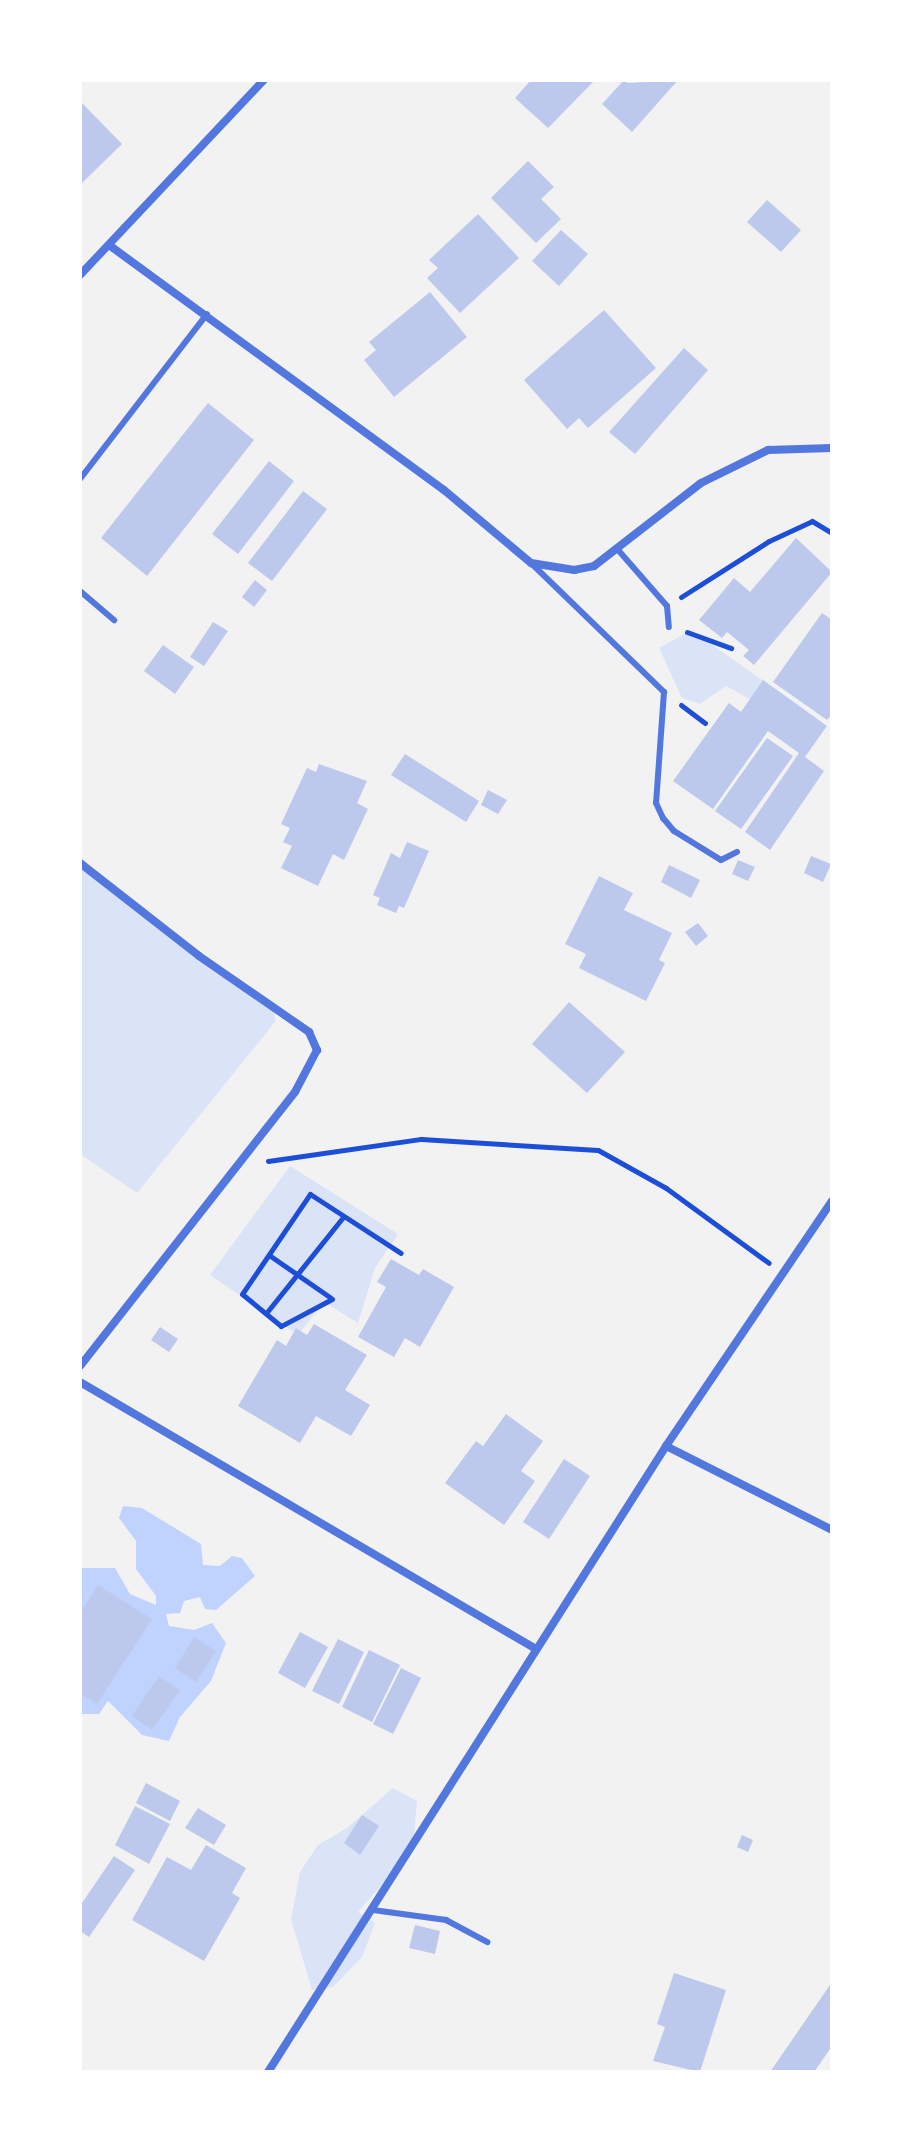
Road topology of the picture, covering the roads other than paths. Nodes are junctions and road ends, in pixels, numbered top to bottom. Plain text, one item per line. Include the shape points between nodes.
1 (264, 80) edge
2 (109, 245) junction
3 (80, 275) edge
4 (207, 314) junction
5 (832, 448) edge
6 (80, 479) edge
7 (619, 551) junction
8 (531, 563) junction
9 (80, 591) edge
10 (114, 620) dead end
11 (669, 627) road end
12 (737, 852) dead end
13 (80, 863) edge
14 (832, 1201) edge
15 (80, 1366) edge
16 (80, 1382) edge
17 (666, 1446) junction
18 (832, 1530) edge
19 (536, 1649) junction
20 (373, 1910) junction
21 (487, 1942) dead end
22 (268, 2072) edge

1 - 2 street
2 - 3 street
2 - 4 street
4 - 6 lane
4 - 8 street via 444,490
5 - 7 street via 768,450 701,483
7 - 8 street via 594,566 574,570
7 - 11 lane via 667,606
8 - 12 lane via 664,692 656,803 663,818 674,831 721,860
9 - 10 lane
13 - 15 street via 199,956 309,1032 317,1050 310,1072
14 - 17 street
16 - 19 street
17 - 18 street
17 - 19 street
19 - 20 street
20 - 21 lane via 446,1920
20 - 22 street

